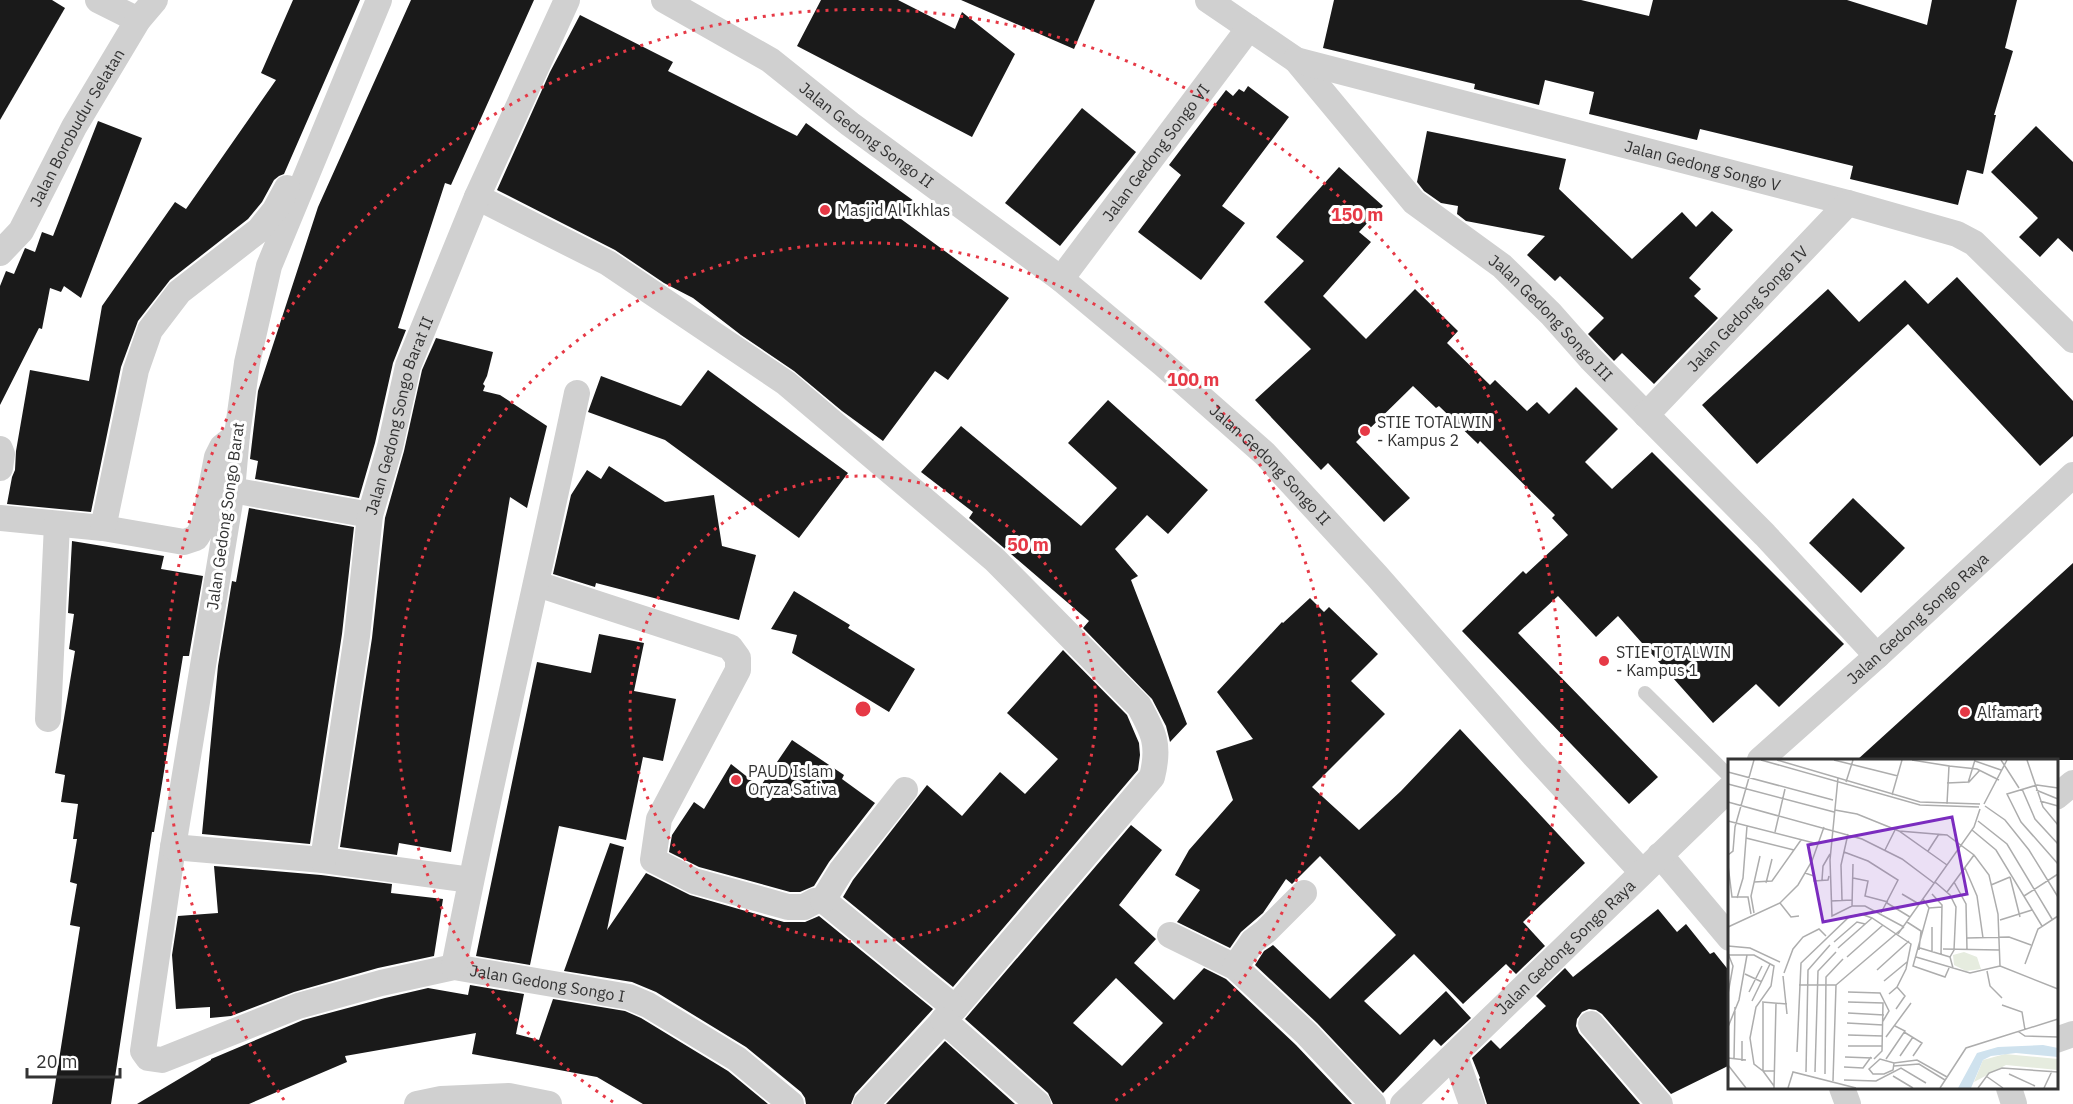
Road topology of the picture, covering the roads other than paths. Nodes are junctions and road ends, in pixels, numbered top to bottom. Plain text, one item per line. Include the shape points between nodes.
1 (98, 0) edge
2 (155, 0) edge
3 (379, 0) edge
4 (567, 0) edge
5 (664, 0) edge
6 (1208, 0) edge
7 (138, 20) junction
8 (1249, 28) junction
9 (360, 47) junction
10 (1296, 60) junction
11 (477, 197) junction
12 (1848, 203) junction
13 (0, 254) edge
14 (1061, 279) junction
15 (2073, 340) edge
16 (577, 393) dead end
17 (1646, 415) junction
18 (237, 435) junction
19 (0, 449) edge
20 (0, 468) edge
21 (2073, 475) edge
22 (232, 490) junction
23 (370, 515) junction
24 (0, 518) edge
25 (57, 524) junction
26 (103, 528) junction
27 (537, 584) junction
28 (1877, 656) junction
29 (1645, 693) dead end
30 (48, 719) dead end
31 (1761, 759) edge
32 (1728, 775) edge
33 (2073, 783) edge
34 (905, 790) dead end
35 (1728, 791) edge
36 (2058, 795) edge
37 (172, 847) junction
38 (323, 860) junction
39 (1651, 864) junction
40 (471, 880) junction
41 (1304, 893) dead end
42 (823, 900) junction
43 (1170, 935) dead end
44 (1728, 936) edge
45 (1235, 967) junction
46 (454, 968) junction
47 (949, 1014) junction
48 (1592, 1024) dead end
49 (2073, 1034) edge
50 (2058, 1039) edge
51 (143, 1052) joint
52 (1455, 1056) junction
53 (1842, 1089) edge
54 (2009, 1089) edge
55 (417, 1104) edge
56 (549, 1104) edge
57 (791, 1104) edge
58 (866, 1104) edge
59 (1038, 1104) edge
60 (1373, 1104) edge
61 (1403, 1104) edge
62 (1472, 1104) edge
63 (1660, 1104) edge
64 (1848, 1104) edge
65 (2014, 1104) edge

1 - 7 street
2 - 7 street, Jalan Borobudur Selatan
3 - 9 street, Jalan Gedong Songo Barat
4 - 11 street, Jalan Gedong Songo Barat II
5 - 14 street, Jalan Gedong Songo II via 770,60 850,124
6 - 8 street, Jalan Gedong Songo III
7 - 13 street, Jalan Borobudur Selatan via 74,127 21,231
8 - 10 street, Jalan Gedong Songo III
8 - 14 street, Jalan Gedong Songo VI
9 - 18 street, Jalan Gedong Songo Barat via 269,266 247,363
9 - 26 street via 339,68 330,84 275,210 259,230 179,292 150,330 136,370
10 - 12 street, Jalan Gedong Songo V
10 - 17 street, Jalan Gedong Songo III via 1414,202 1502,266
11 - 23 street, Jalan Gedong Songo Barat II via 408,366
11 - 47 street via 608,263 786,383 995,560 1138,706 1153,730 1157,758 1152,777
12 - 15 street, Jalan Gedong Songo V via 1958,234 1974,243
12 - 17 street, Jalan Gedong Songo IV
14 - 39 street, Jalan Gedong Songo II via 1265,454 1532,753
16 - 27 street
17 - 28 street, Jalan Gedong Songo III via 1773,543
18 - 22 street, Jalan Gedong Songo Barat
18 - 26 street via 222,447 217,457 204,525 196,538 184,542
19 - 20 street
21 - 28 street, Jalan Gedong Songo Raya
22 - 23 street
22 - 37 street, Jalan Gedong Songo Barat
23 - 38 street, Jalan Gedong Songo Barat II via 357,636
24 - 25 street
25 - 26 street
25 - 30 street
27 - 40 street
27 - 42 street via 730,647 738,658 738,670 660,819 653,860 694,881 788,908
28 - 31 street, Jalan Gedong Songo Raya
29 - 32 lane
33 - 36 street
34 - 42 street
35 - 39 street, Jalan Gedong Songo Raya
37 - 38 street
37 - 51 street, Jalan Gedong Songo Barat
38 - 40 street
39 - 44 street, Jalan Gedong Songo II
39 - 52 street, Jalan Gedong Songo Raya
40 - 46 street
41 - 45 street via 1253,941
42 - 47 street
43 - 45 street
45 - 60 street via 1307,1034
46 - 51 street, Jalan Gedong Songo I via 298,1006 162,1060 148,1058
46 - 57 street, Jalan Gedong Songo I via 629,997 737,1059
47 - 58 street
47 - 59 street
48 - 63 street
49 - 50 street
52 - 61 street, Jalan Gedong Songo Raya
52 - 62 street
53 - 64 street
54 - 65 street
55 - 56 street via 509,1096

